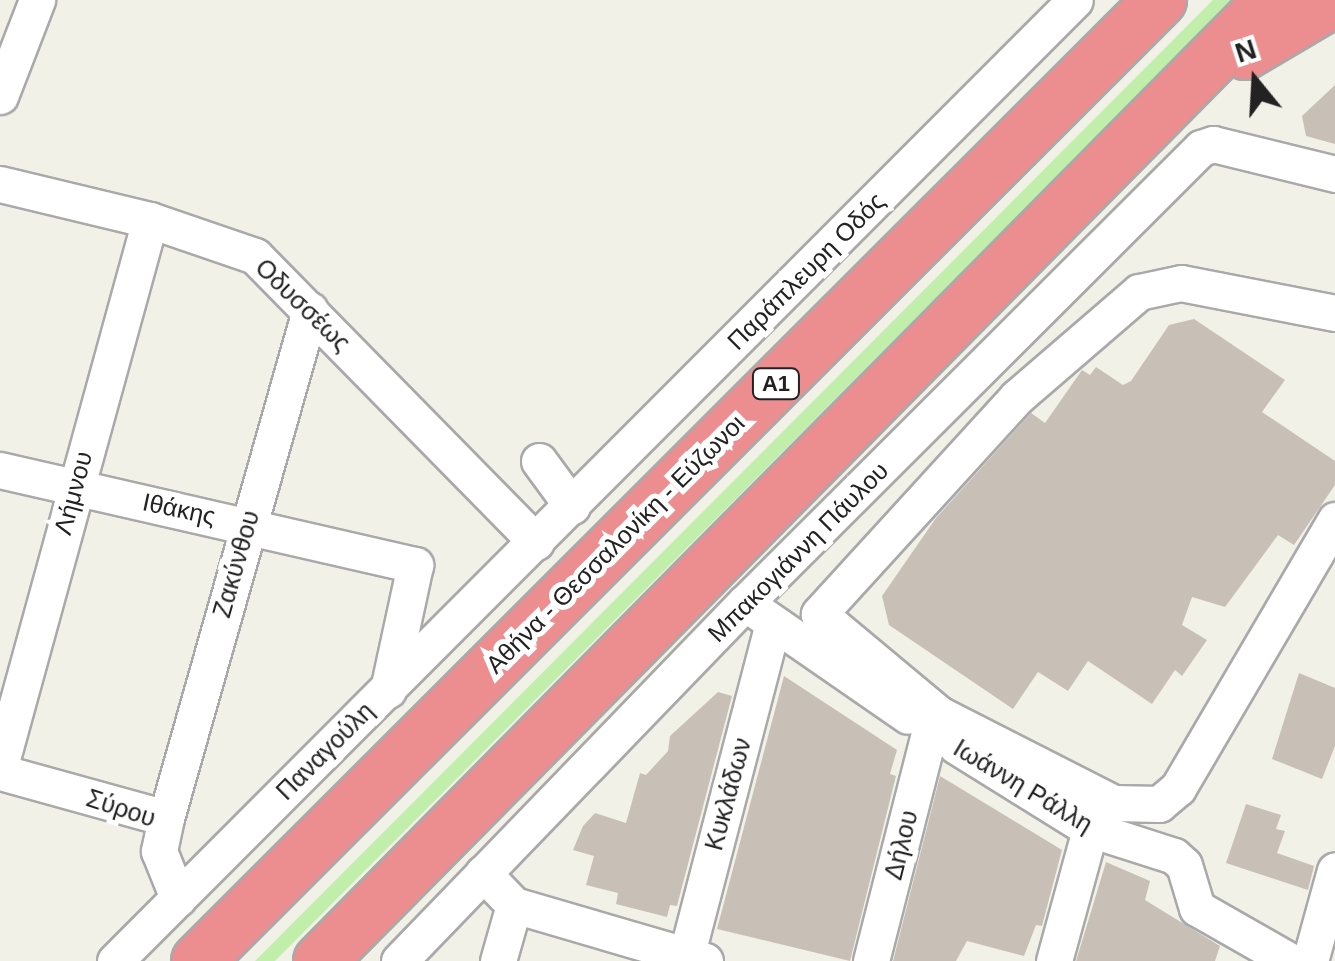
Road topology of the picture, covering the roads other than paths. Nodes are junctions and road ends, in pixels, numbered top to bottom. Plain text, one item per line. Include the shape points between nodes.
1 (38, 0) edge
2 (1076, 0) edge
3 (1142, 0) edge
4 (1160, 0) edge
5 (1271, 0) edge
6 (1335, 0) edge
7 (1081, 79) junction
8 (0, 96) edge
9 (1154, 116) junction
10 (1335, 174) edge
11 (0, 184) edge
12 (150, 220) junction
13 (310, 310) junction
14 (1335, 313) edge
15 (539, 460) dead end
16 (0, 470) edge
17 (74, 487) junction
18 (572, 506) junction
19 (1335, 520) edge
20 (247, 524) junction
21 (536, 542) junction
22 (744, 603) junction
23 (818, 614) junction
24 (782, 634) junction
25 (388, 690) junction
26 (930, 730) junction
27 (0, 769) edge
28 (1159, 804) junction
29 (166, 818) junction
30 (1090, 829) junction
31 (1174, 856) junction
32 (483, 874) junction
33 (1333, 882) edge
34 (178, 898) junction
35 (514, 905) junction
36 (1241, 949) edge
37 (692, 959) edge
38 (114, 961) edge
39 (198, 961) edge
40 (320, 961) edge
41 (399, 961) edge
42 (498, 961) edge
43 (872, 961) edge
44 (1054, 961) edge
45 (1290, 961) edge
46 (1310, 961) edge

1 - 8 street
2 - 18 street, Παράπλευρη Οδός
3 - 7 highway
4 - 7 highway, Αθήνα - Θεσσαλονίκη - Εύζωνοι / Α1
5 - 9 highway
6 - 9 highway via 1290,22
7 - 39 highway, Αθήνα - Θεσσαλονίκη - Εύζωνοι / Α1
9 - 40 highway
10 - 22 street, Μπακογιάννη Πάυλου via 1213,144 1202,148
11 - 12 street, Οδυσσέως
12 - 13 street, Οδυσσέως via 255,256
12 - 17 street, Λήμνου
13 - 20 street, Ζακύνθου
13 - 21 street, Οδυσσέως
14 - 23 street via 1182,283 1139,292 1017,396
15 - 18 street
16 - 17 street, Ιθάκης
17 - 20 street, Ιθάκης
17 - 27 street, Λήμνου
18 - 21 street, Παράπλευρη Οδός
19 - 28 street via 1178,788
20 - 25 street, Ιθάκης via 415,565
20 - 29 street, Ζακύνθου
21 - 25 street, Παναγούλη
22 - 24 street, Ιωάννη Ράλλη
22 - 32 street, Μπακογιάννη Πάυλου
23 - 24 street
23 - 28 street via 939,714 1114,803
24 - 26 street, Ιωάννη Ράλλη
24 - 37 street, Κυκλάδων
25 - 34 street, Παναγούλη
26 - 30 street, Ιωάννη Ράλλη
26 - 43 street, Δήλου
27 - 29 street, Σύρου
28 - 31 street
29 - 34 street, Σύρου via 159,851
30 - 31 street, Ιωάννη Ράλλη
30 - 44 street
31 - 36 street via 1184,866 1196,908
32 - 35 street
32 - 41 street, Μπακογιάννη Πάυλου
33 - 46 street
34 - 38 street, Παναγούλη
35 - 37 street
35 - 42 street
36 - 45 street

